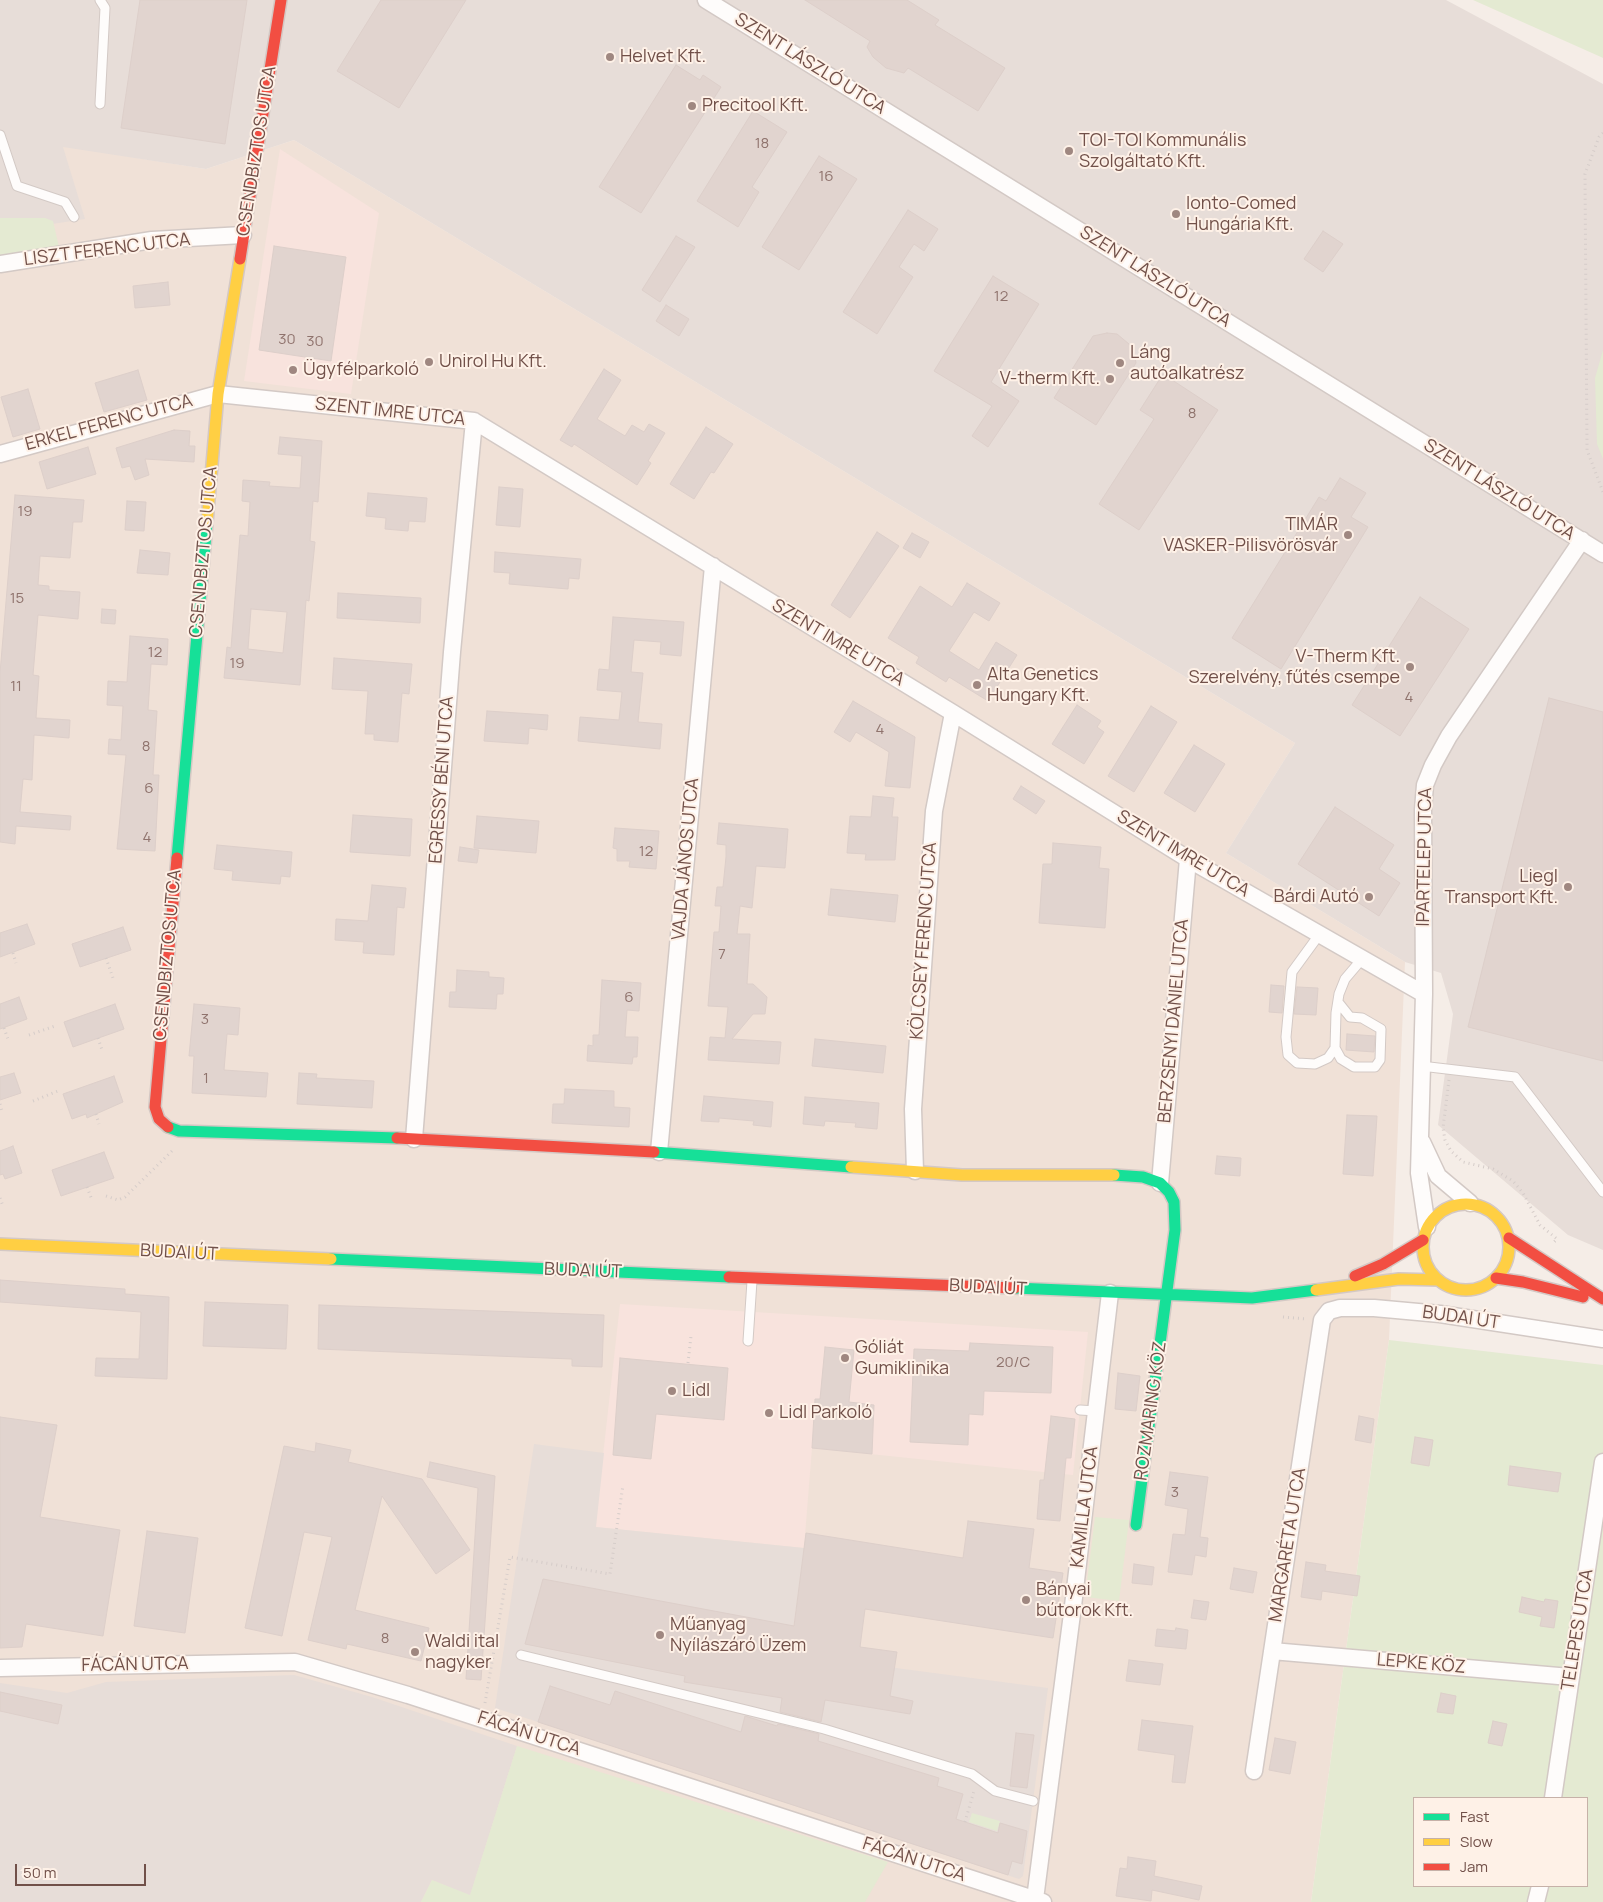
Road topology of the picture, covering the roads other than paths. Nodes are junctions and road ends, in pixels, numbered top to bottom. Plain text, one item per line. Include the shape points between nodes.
1 (100, 0) edge
2 (281, 0) edge
3 (706, 0) edge
4 (100, 104) dead end
5 (0, 135) edge
6 (74, 217) dead end
7 (243, 235) junction
8 (0, 264) edge
9 (218, 394) junction
10 (474, 421) junction
11 (0, 454) edge
12 (1582, 540) junction
13 (1603, 554) edge
14 (713, 566) junction
15 (953, 713) junction
16 (1188, 860) junction
17 (1320, 935) junction
18 (1362, 959) junction
19 (1424, 994) junction
20 (1338, 1002) junction
21 (1335, 1048) junction
22 (1422, 1066) junction
23 (1420, 1130) junction
24 (414, 1139) junction
25 (659, 1152) junction
26 (914, 1171) junction
27 (1160, 1183) junction
28 (1603, 1192) edge
29 (1470, 1203) junction
30 (1425, 1234) junction
31 (1509, 1238) junction
32 (0, 1244) edge
33 (753, 1278) junction
34 (1496, 1278) junction
35 (1438, 1280) junction
36 (1328, 1287) junction
37 (1110, 1293) junction
38 (1166, 1296) junction
39 (1603, 1301) edge
40 (1322, 1320) joint
41 (1603, 1339) edge
42 (748, 1340) dead end
43 (1603, 1462) edge
44 (1136, 1525) dead end
45 (1272, 1650) junction
46 (520, 1655) dead end
47 (0, 1668) edge
48 (1570, 1677) junction
49 (1254, 1771) dead end
50 (1553, 1797) edge
51 (1033, 1801) dead end
52 (1540, 1887) edge
53 (1039, 1901) edge
54 (1536, 1902) edge

1 - 4 lane via 105,8
2 - 7 street, CSENDBIZTOS UTCA
3 - 12 street, SZENT LÁSZLÓ UTCA
5 - 6 lane via 17,186 65,202
7 - 8 street, LISZT FERENC UTCA via 152,240
7 - 9 street, CSENDBIZTOS UTCA
9 - 10 street, SZENT IMRE UTCA
9 - 11 street, ERKEL FERENC UTCA
9 - 24 street, CSENDBIZTOS UTCA via 155,1107 158,1119 179,1131
10 - 14 street, SZENT IMRE UTCA
10 - 24 street, EGRESSY BÉNI UTCA via 452,652
12 - 13 street, SZENT LÁSZLÓ UTCA
12 - 19 street, IPARTELEP UTCA via 1449,736 1432,765 1425,785
14 - 15 street, SZENT IMRE UTCA
14 - 25 street, VAJDA JÁNOS UTCA
15 - 16 street, SZENT IMRE UTCA
15 - 26 street, KÖLCSEY FERENC UTCA via 934,811 913,1108
16 - 17 street, SZENT IMRE UTCA
16 - 27 street, BERZSENYI DÁNIEL UTCA
17 - 18 street, SZENT IMRE UTCA
17 - 21 lane via 1292,972 1286,1038 1288,1054 1297,1063 1315,1064 1328,1058
18 - 19 street, SZENT IMRE UTCA
18 - 20 lane via 1345,978
19 - 22 street, IPARTELEP UTCA
20 - 21 lane
20 - 21 lane via 1350,1017 1362,1018 1382,1029 1379,1064 1372,1068 1354,1067 1341,1059
22 - 23 street, IPARTELEP UTCA
22 - 28 lane via 1515,1077
23 - 29 street via 1423,1146 1438,1176
23 - 30 street, IPARTELEP UTCA via 1419,1173
24 - 25 street
25 - 26 street
26 - 27 street via 1006,1176 1120,1175 1143,1177
27 - 38 street via 1174,1202 1175,1217
29 - 30 street via 1445,1209 1433,1218
29 - 31 street via 1491,1211 1505,1227
30 - 35 street via 1422,1249 1427,1266
30 - 36 street via 1383,1264
31 - 34 street via 1505,1267
31 - 39 street
32 - 33 street, BUDAI ÚT
33 - 37 street, BUDAI ÚT
33 - 42 lane
34 - 35 street via 1483,1287 1467,1290 1451,1288
34 - 39 street
35 - 36 street via 1400,1279
36 - 38 street, BUDAI ÚT via 1252,1298
37 - 38 street, BUDAI ÚT
37 - 53 street, KAMILLA UTCA via 1088,1410
38 - 44 street, ROZMARING KÖZ
40 - 41 street, BUDAI ÚT via 1329,1311 1340,1308 1374,1308 1440,1314
40 - 45 street, MARGARÉTA UTCA
43 - 48 street, TELEPES UTCA
45 - 48 street, LEPKE KÖZ
45 - 49 street, MARGARÉTA UTCA
46 - 51 lane via 824,1729 972,1774 995,1791
47 - 53 street, FÁCÁN UTCA via 295,1662 482,1719
48 - 50 street, TELEPES UTCA
52 - 54 street

